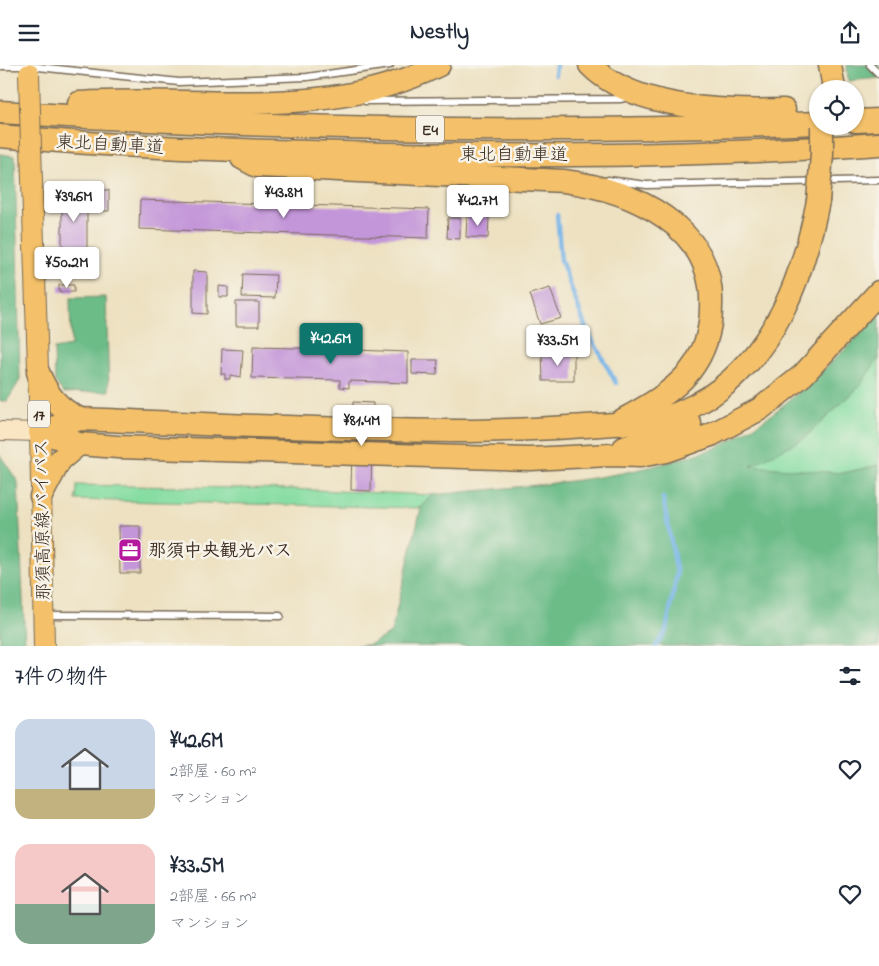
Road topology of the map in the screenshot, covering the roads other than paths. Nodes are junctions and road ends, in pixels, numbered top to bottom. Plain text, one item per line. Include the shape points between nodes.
1 (390, 65) edge
2 (439, 65) edge
3 (590, 65) edge
4 (817, 65) edge
5 (830, 65) edge
6 (870, 65) edge
7 (0, 67) edge
8 (29, 69) edge
9 (879, 74) edge
10 (819, 80) edge
11 (832, 80) edge
12 (637, 94) junction
13 (334, 96) junction
14 (864, 107) edge
15 (879, 107) edge
16 (809, 109) edge
17 (0, 112) edge
18 (43, 115) junction
19 (879, 120) edge
20 (864, 121) edge
21 (809, 123) edge
22 (822, 135) edge
23 (835, 135) edge
24 (0, 136) edge
25 (879, 144) edge
26 (224, 150) junction
27 (879, 180) edge
28 (596, 181) junction
29 (825, 200) junction
30 (879, 292) edge
31 (38, 372) junction
32 (80, 419) junction
33 (616, 424) junction
34 (0, 431) edge
35 (40, 432) junction
36 (79, 444) junction
37 (610, 455) junction
38 (41, 496) junction
39 (43, 615) junction
40 (280, 616) dead end
41 (44, 646) edge

1 - 8 lane via 307,77 179,82
2 - 13 highway via 402,81
3 - 12 highway via 602,76
4 - 10 highway
5 - 11 highway
6 - 9 lane
7 - 8 lane
8 - 31 main road, 那須高原線バイパス / 17, bridge
12 - 13 lane via 621,99 356,101
12 - 16 highway via 720,109
13 - 18 highway via 282,101 64,104
14 - 15 highway
17 - 18 highway, 東北自動車道 / E4
18 - 21 highway, 東北自動車道 / E4 via 285,126 527,130
19 - 20 highway
22 - 29 highway, bridge
23 - 29 highway
24 - 26 highway, 東北自動車道 / E4
25 - 26 highway, 東北自動車道 / E4 via 526,155
26 - 28 highway via 257,166
27 - 28 lane via 647,185
28 - 33 highway via 636,199 675,224 702,261 710,288 711,322 700,355 690,370 676,386
29 - 33 highway via 791,295 776,324 741,370 708,397 671,416 643,424
29 - 37 highway via 822,251 810,287 790,329 764,366 730,399 695,421
30 - 37 highway via 803,375 760,409 711,435 666,451 640,456
31 - 32 highway via 56,404
31 - 35 main road, 那須高原線バイパス / 17
32 - 33 highway via 370,430 523,431
32 - 35 highway
34 - 35 street
35 - 36 highway
35 - 38 main road, 那須高原線バイパス / 17
36 - 37 highway via 530,459
36 - 38 highway via 60,460
38 - 39 main road, 那須高原線バイパス / 17
39 - 40 lane
39 - 41 main road, 那須高原線バイパス / 17

